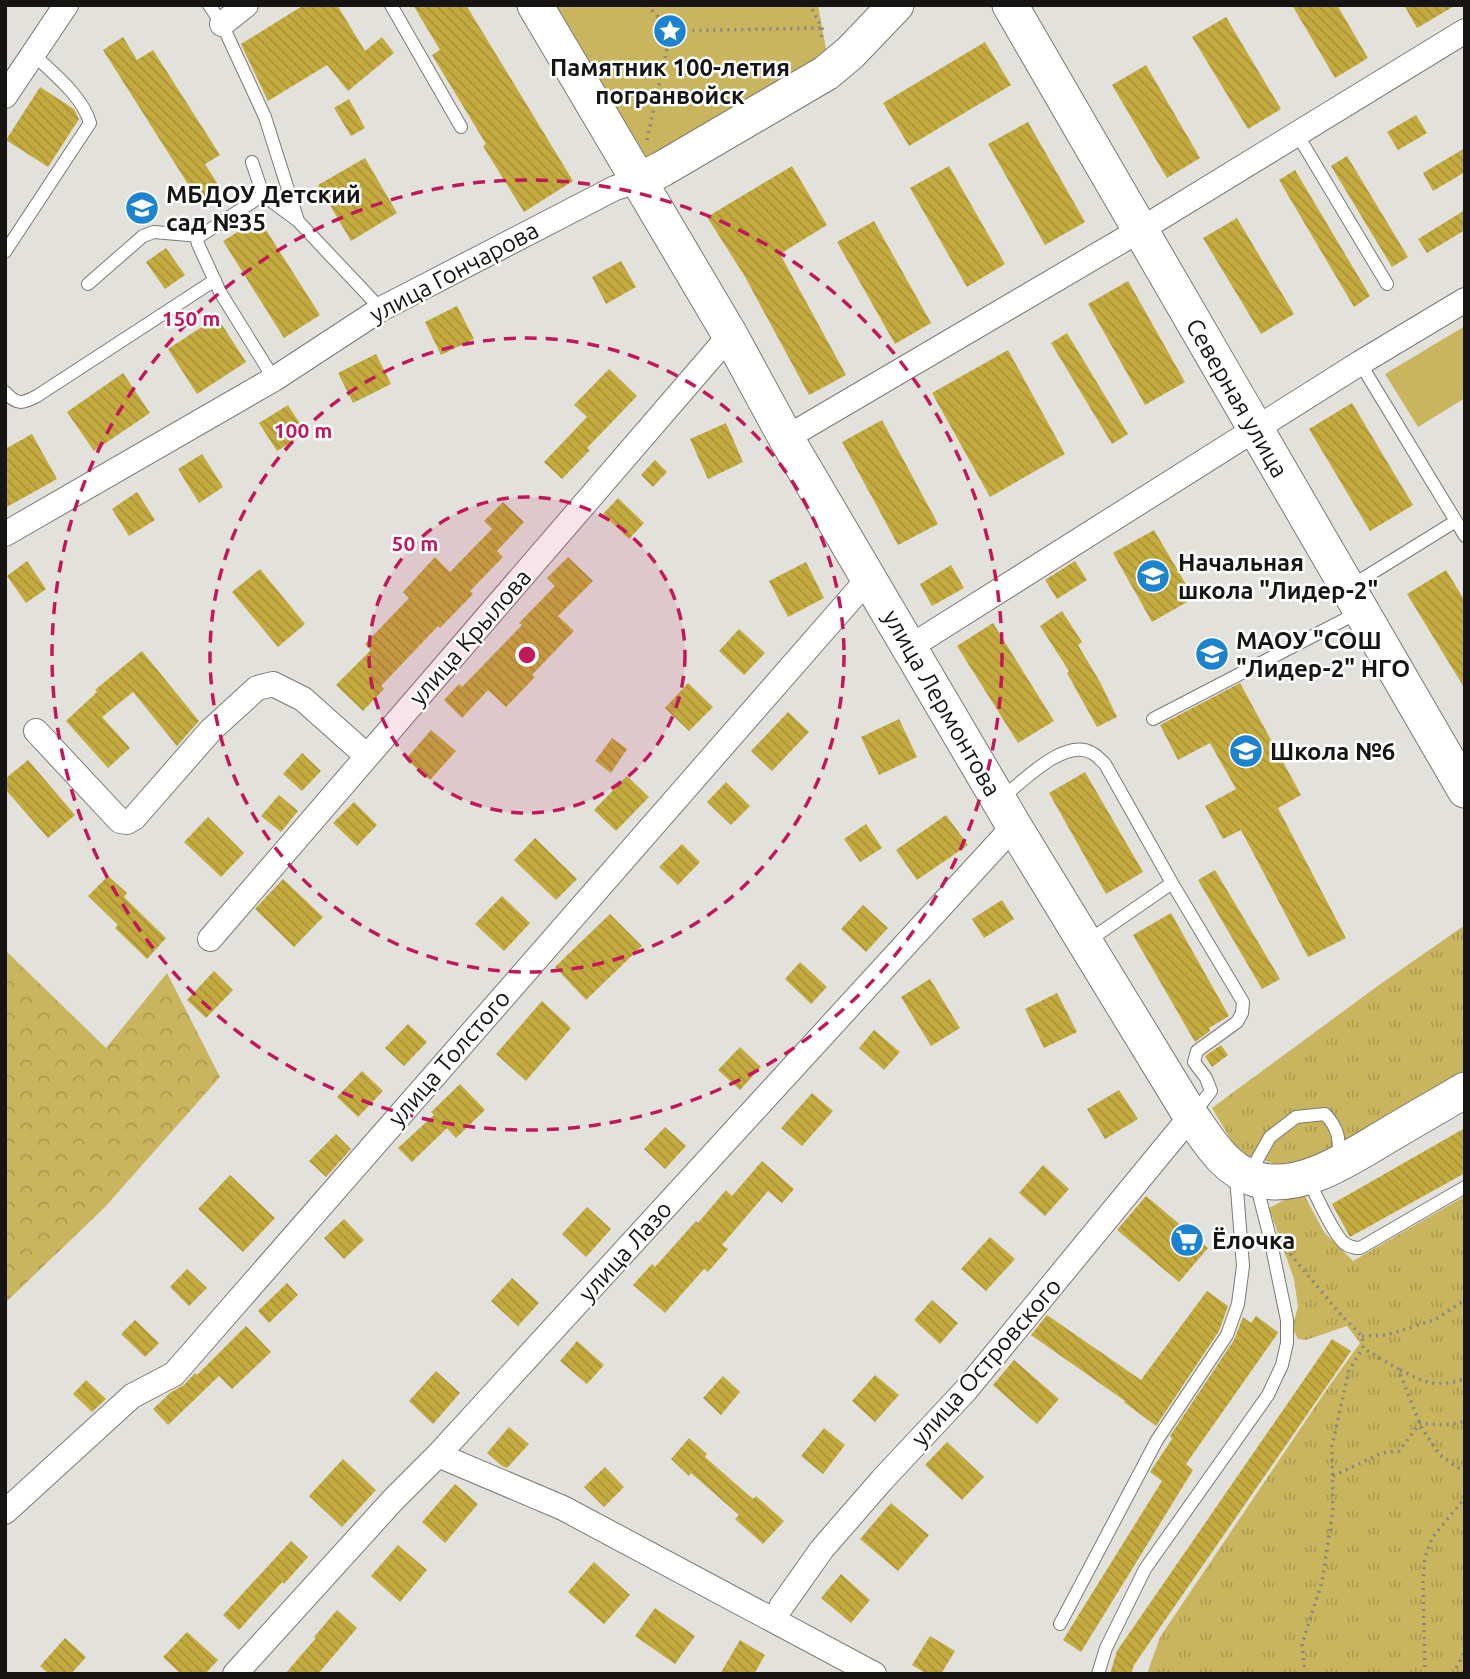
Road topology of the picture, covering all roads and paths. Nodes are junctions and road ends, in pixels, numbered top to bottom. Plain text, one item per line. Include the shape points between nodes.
1 (66, 5) edge
2 (246, 5) edge
3 (391, 5) edge
4 (536, 5) edge
5 (647, 5) edge
6 (896, 5) edge
7 (1010, 5) edge
8 (216, 15) edge
9 (822, 29) dead end
10 (671, 31) junction
11 (1465, 31) edge
12 (34, 55) junction
13 (5, 96) edge
14 (461, 127) dead end
15 (1297, 134) junction
16 (252, 162) dead end
17 (642, 165) junction
18 (263, 195) junction
19 (298, 222) junction
20 (1140, 230) junction
21 (200, 236) junction
22 (5, 252) edge
23 (215, 280) junction
24 (88, 284) dead end
25 (1387, 284) dead end
26 (1465, 300) edge
27 (382, 309) junction
28 (730, 335) junction
29 (1360, 363) junction
30 (274, 379) junction
31 (5, 392) edge
32 (1255, 429) junction
33 (786, 438) junction
34 (1456, 522) junction
35 (5, 534) edge
36 (1465, 536) edge
37 (869, 578) junction
38 (1354, 600) junction
39 (909, 647) junction
40 (1153, 719) dead end
41 (36, 731) dead end
42 (368, 756) junction
43 (1465, 790) edge
44 (1007, 813) junction
45 (1172, 883) junction
46 (210, 939) dead end
47 (1084, 943) junction
48 (1465, 1090) edge
49 (1191, 1116) junction
50 (1339, 1164) junction
51 (1245, 1174) junction
52 (1307, 1178) junction
53 (1465, 1188) edge
54 (1268, 1229) junction
55 (1465, 1300) edge
56 (1362, 1336) junction
57 (1363, 1348) junction
58 (1398, 1369) junction
59 (1465, 1379) edge
60 (1465, 1421) edge
61 (1420, 1423) junction
62 (438, 1455) junction
63 (1465, 1473) edge
64 (1333, 1476) junction
65 (1465, 1498) edge
66 (5, 1512) edge
67 (780, 1606) dead end
68 (1060, 1624) dead end
69 (1465, 1651) edge
70 (235, 1674) edge
71 (874, 1674) edge
72 (1098, 1674) edge
73 (1305, 1674) edge
74 (1424, 1674) edge
75 (1453, 1674) edge

1 - 12 street
2 - 8 street
3 - 14 lane
4 - 17 main road, улица Лермонтова
5 - 10 path
6 - 17 main road, улица Гончарова via 826,73 662,169
7 - 20 main road, Северная улица
8 - 19 lane via 265,117
9 - 10 path
10 - 17 path
11 - 15 street
12 - 13 street
12 - 22 lane via 66,85 90,123
15 - 20 street
15 - 25 lane
16 - 18 lane
17 - 27 street, улица Гончарова via 615,188
17 - 28 main road, улица Лермонтова
18 - 19 lane
18 - 21 lane
19 - 27 lane
20 - 32 main road, Северная улица
20 - 33 street
21 - 23 lane via 198,244
21 - 24 lane via 155,232 143,236
23 - 30 lane
23 - 31 lane via 37,396 25,402 13,400
26 - 29 street
27 - 30 street, улица Гончарова
28 - 33 main road, улица Лермонтова
28 - 42 street, улица Крылова
29 - 32 street
29 - 34 lane
30 - 35 street, улица Гончарова
32 - 38 main road, Северная улица
32 - 39 street
33 - 37 main road, улица Лермонтова
34 - 36 lane
34 - 38 lane
37 - 39 main road, улица Лермонтова
37 - 66 street, улица Толстого via 173,1374 132,1396
38 - 40 lane
38 - 43 main road, Северная улица
39 - 44 main road, улица Лермонтова
41 - 42 street via 120,821 127,822 211,730 257,688 273,684 303,699
42 - 46 street, улица Крылова
44 - 45 lane via 1052,758 1079,749 1092,752 1105,764
44 - 47 main road, улица Лермонтова
44 - 62 street, улица Лазо
45 - 47 lane
45 - 49 lane via 1243,1002 1237,1021 1198,1051 1194,1062 1210,1091
47 - 49 main road, улица Лермонтова
48 - 50 main road
49 - 51 main road, улица Лермонтова via 1215,1150
49 - 67 street, улица Островского via 966,1390 822,1549
50 - 51 lane via 1339,1135 1325,1114 1296,1117 1270,1137
50 - 52 main road
51 - 52 main road via 1278,1182
51 - 54 lane
51 - 68 lane via 1243,1266 1238,1304 1227,1335 1157,1440
52 - 53 lane via 1338,1236 1354,1248
54 - 56 path
54 - 72 lane via 1287,1321 1282,1365 1268,1395 1145,1569
55 - 56 path via 1436,1319 1387,1335
56 - 57 path
57 - 58 path
57 - 64 path via 1349,1370 1340,1404 1332,1446
58 - 59 path via 1428,1384
58 - 61 path
60 - 61 path
61 - 63 path via 1440,1455
61 - 64 path via 1399,1451 1381,1453
62 - 70 street, улица Лазо
62 - 71 street via 563,1508
64 - 73 path via 1322,1582 1302,1644
65 - 74 path via 1432,1538 1425,1557
69 - 75 path

